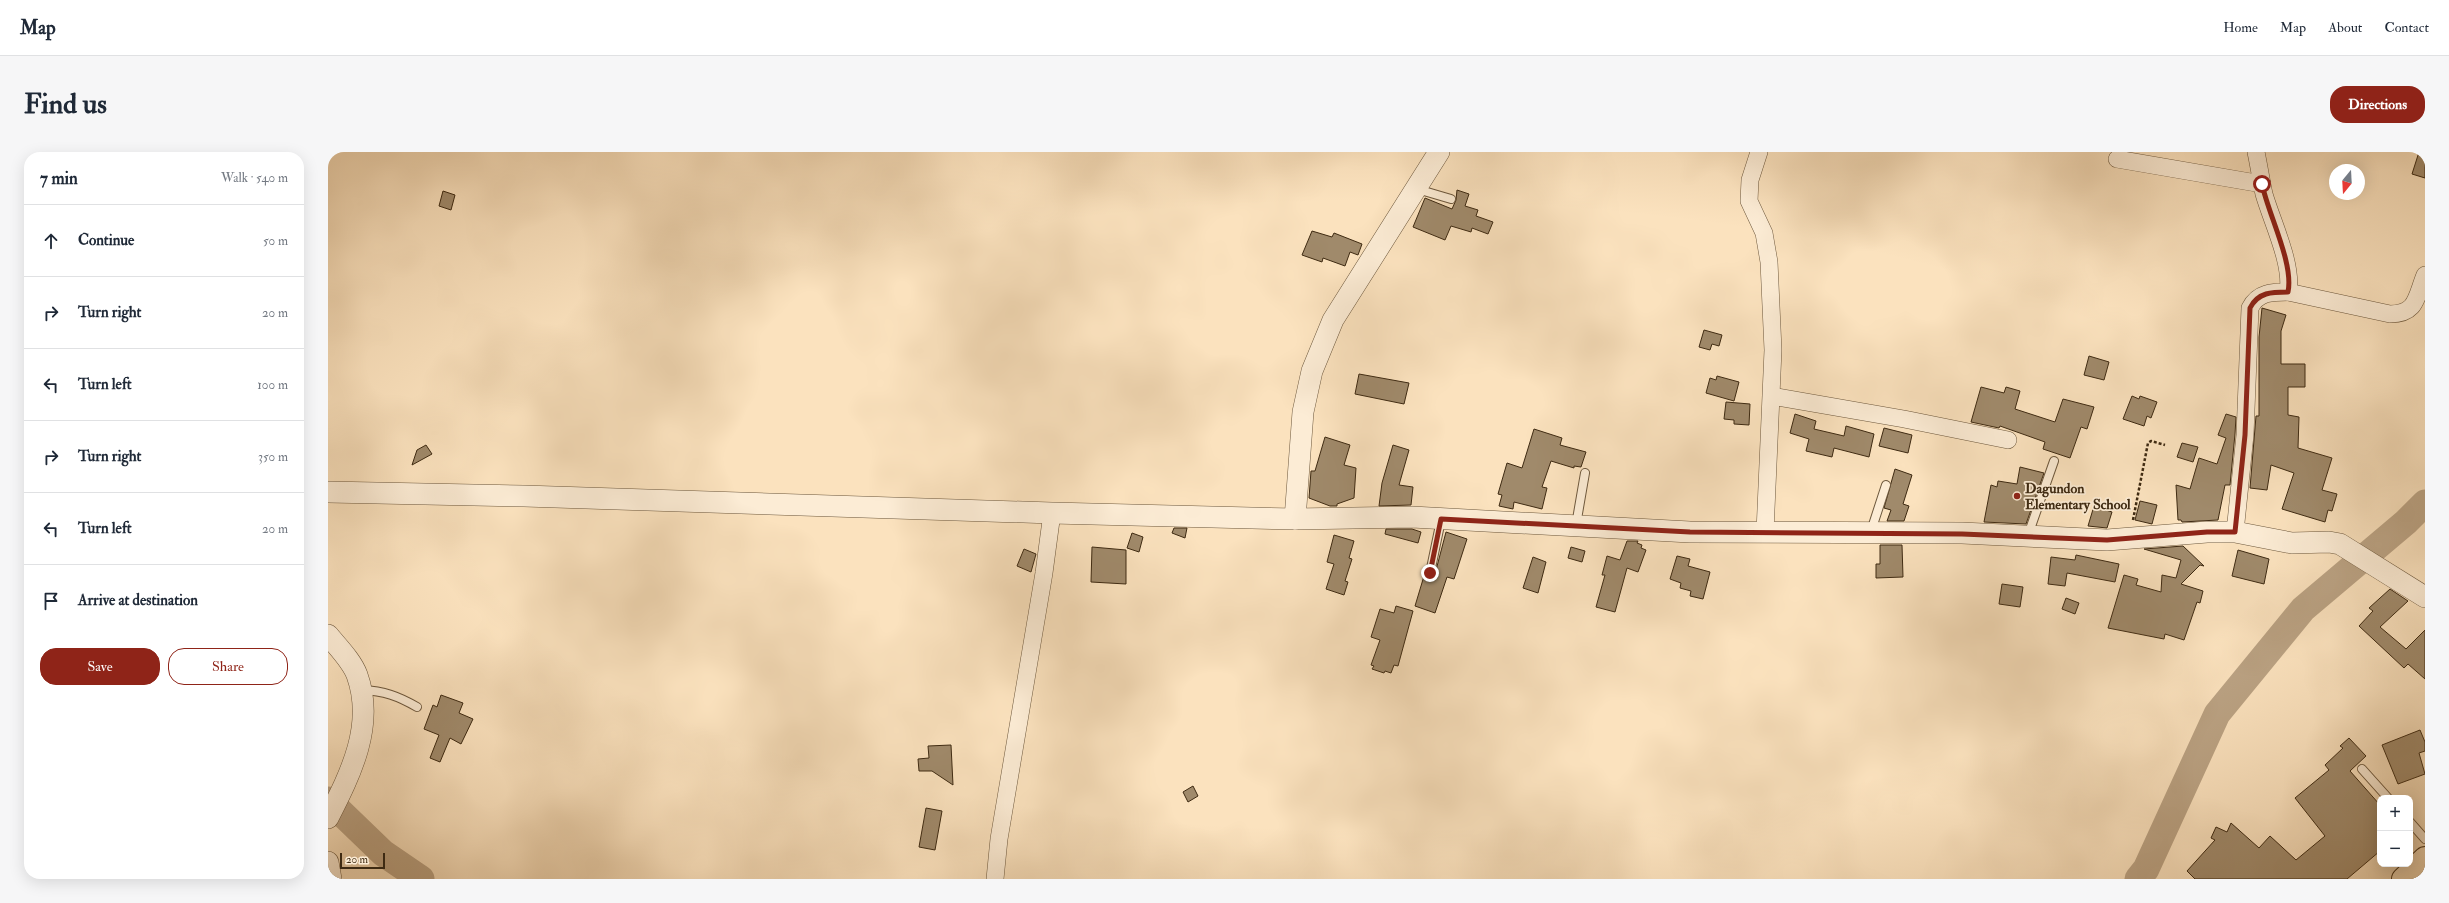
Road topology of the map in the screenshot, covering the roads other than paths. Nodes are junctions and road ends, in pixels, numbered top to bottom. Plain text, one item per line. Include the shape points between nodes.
1 (1439, 152) edge
2 (1759, 152) edge
3 (2256, 152) edge
4 (2117, 159) dead end
5 (2262, 184) junction
6 (1415, 188) junction
7 (1451, 199) dead end
8 (2425, 275) edge
9 (2288, 292) junction
10 (1772, 396) junction
11 (2008, 440) dead end
12 (2054, 461) dead end
13 (1585, 473) dead end
14 (1886, 485) dead end
15 (328, 492) edge
16 (1052, 513) junction
17 (1295, 519) junction
18 (1441, 519) junction
19 (1575, 526) junction
20 (1765, 532) junction
21 (1871, 532) junction
22 (2235, 532) junction
23 (2027, 538) junction
24 (1430, 573) dead end
25 (2425, 597) edge
26 (328, 635) edge
27 (361, 690) junction
28 (417, 707) dead end
29 (2362, 769) dead end
30 (2385, 795) edge
31 (328, 818) edge
32 (2413, 825) edge
33 (2425, 839) edge
34 (2425, 858) edge
35 (328, 862) edge
36 (331, 879) edge
37 (995, 879) edge
38 (2404, 879) edge

1 - 6 street
2 - 10 street via 1750,180 1749,200 1764,233 1769,262 1773,350
3 - 5 street
4 - 5 street
5 - 9 street via 2289,277
6 - 7 lane
6 - 17 street via 1333,320 1312,371 1303,412
8 - 9 street via 2410,310 2403,314 2390,314
9 - 22 street via 2270,292 2260,296 2250,308 2245,435
10 - 11 street
10 - 20 street
12 - 23 lane
13 - 19 lane
14 - 21 lane
15 - 16 street
16 - 17 street
16 - 37 street via 1042,588 999,839
17 - 18 street via 1352,516
18 - 19 street
18 - 24 lane
19 - 20 street via 1690,532
20 - 21 street
21 - 23 street
22 - 23 street via 2107,540
22 - 25 street via 2292,544 2340,544
26 - 27 street via 356,673
27 - 28 lane via 384,691
27 - 31 street via 363,720 360,745
29 - 30 lane
32 - 33 lane
34 - 38 highway
35 - 36 street

